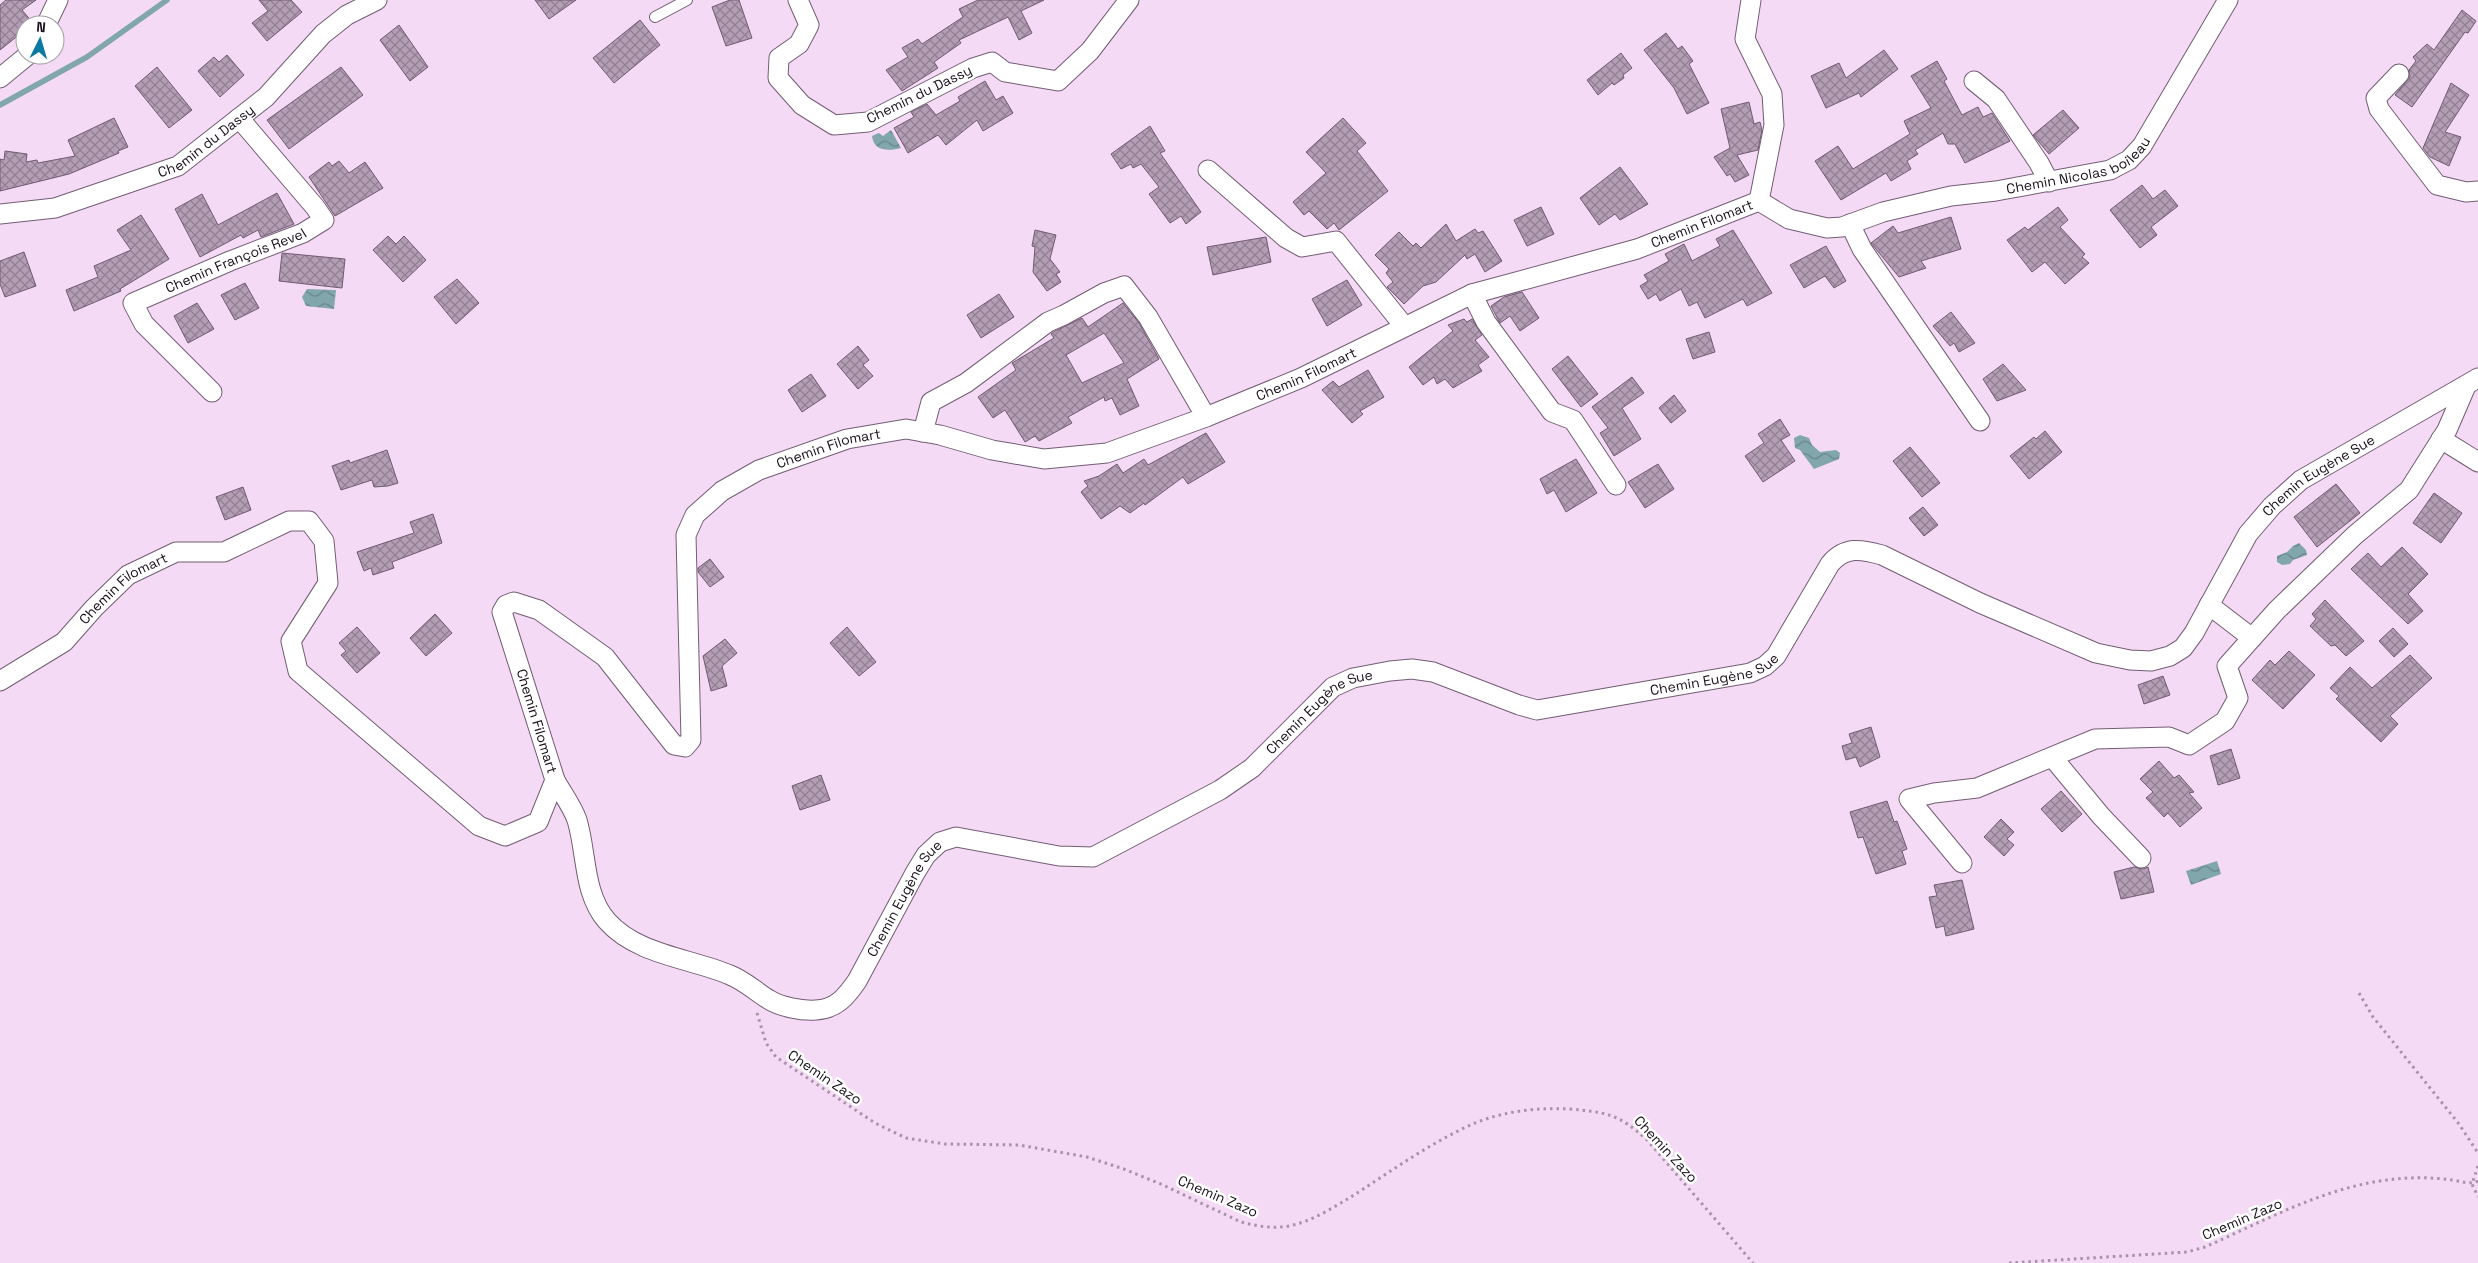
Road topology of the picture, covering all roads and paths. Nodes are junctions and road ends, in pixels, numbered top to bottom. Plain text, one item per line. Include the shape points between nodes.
1 (58, 0) edge
2 (377, 0) edge
3 (686, 0) edge
4 (798, 0) edge
5 (1129, 0) edge
6 (1751, 0) edge
7 (2228, 0) edge
8 (51, 15) edge
9 (655, 17) dead end
10 (16, 65) edge
11 (2399, 74) dead end
12 (0, 78) edge
13 (1974, 81) dead end
14 (239, 118) junction
15 (1208, 170) dead end
16 (2049, 182) junction
17 (2478, 191) edge
18 (1759, 201) junction
19 (0, 214) edge
20 (1850, 224) junction
21 (1472, 294) junction
22 (1404, 326) junction
23 (2472, 382) edge
24 (212, 392) dead end
25 (1206, 417) junction
26 (1980, 421) dead end
27 (923, 432) junction
28 (2441, 439) junction
29 (2478, 462) edge
30 (1616, 484) dead end
31 (2209, 605) junction
32 (2252, 638) junction
33 (0, 681) edge
34 (2053, 758) junction
35 (555, 780) junction
36 (2141, 858) dead end
37 (1962, 863) dead end
38 (752, 986) junction
39 (2359, 993) dead end
40 (2478, 1153) edge
41 (2478, 1166) edge
42 (2478, 1182) edge
43 (2472, 1184) junction
44 (2478, 1197) edge
45 (1753, 1263) edge
46 (2009, 1263) edge

1 - 8 street
2 - 14 street, Chemin du Dassy via 347,15 323,34 266,97
3 - 9 lane
4 - 5 street, Chemin du Dassy via 809,25 799,44 780,58 778,78 802,105 834,125 868,122 973,68 992,62 1005,72 1058,80 1090,51
6 - 18 street, Chemin Filomart via 1745,39 1772,94 1774,125
7 - 16 street, Chemin Nicolas boileau via 2142,146 2129,160 2110,170
10 - 12 street
11 - 17 street via 2376,98 2379,109 2437,185 2466,192
13 - 16 street via 1996,99
14 - 19 street, Chemin du Dassy via 178,166 55,208
14 - 24 street, Chemin François Revel via 324,220 303,233 133,303 144,324
15 - 22 street via 1286,238 1302,247 1336,241
16 - 20 street, Chemin Nicolas boileau via 1951,196 1883,212
18 - 20 street, Chemin Nicolas boileau via 1789,218 1827,228
18 - 21 street, Chemin Filomart via 1637,249
20 - 26 street via 1868,257
21 - 22 street, Chemin Filomart
21 - 30 street via 1486,322 1552,412 1573,420
22 - 25 street, Chemin Filomart via 1301,378
23 - 28 street, Chemin Eugène Sue
23 - 31 street, Chemin Eugène Sue via 2301,480 2248,534
25 - 27 street, Chemin Filomart via 1107,453 1044,459 992,450
25 - 27 street via 1148,317 1124,286 1048,322 966,383 931,402
27 - 35 street, Chemin Filomart via 906,429 847,439 759,470 722,491 695,515 686,535 691,740 685,747 674,745 605,657 539,610 514,602 506,605 502,612
28 - 29 street
28 - 32 street, Chemin Eugène Sue via 2408,490 2355,535
31 - 32 street
31 - 38 street, Chemin Eugène Sue via 2183,648 2170,656 2151,661 2130,660 2096,653 2064,641 1882,555 1866,550 1848,550 1836,556 1830,564 1776,656 1750,673 1537,710 1433,672 1390,670 1354,678 1333,687 1252,768 1220,790 1092,857 1059,856 972,838 956,837 940,842 915,872 857,981 846,997 828,1009 801,1010 770,1000
32 - 34 street, Chemin Eugène Sue via 2227,666 2238,698 2225,721 2189,745 2169,737 2095,739
33 - 35 street, Chemin Filomart via 64,642 128,576 176,552 224,552 289,521 309,521 324,541 328,583 291,641 298,671 479,826 505,836 538,822
34 - 36 street
34 - 37 street, Chemin Eugène Sue via 1977,788 1909,799
35 - 38 street, Chemin Eugène Sue via 576,819 593,898 605,920 622,937 643,947 731,975
38 - 45 path, Chemin Zazo via 759,1025 776,1057 875,1123 906,1138 945,1144 1019,1145 1088,1157 1124,1169 1241,1222 1258,1226 1288,1226 1332,1208 1458,1130 1492,1117 1558,1109 1612,1115 1628,1122 1646,1140
39 - 40 path via 2373,1017 2459,1124
41 - 43 path
42 - 43 path, Chemin Zazo
43 - 44 path
43 - 46 path, Chemin Zazo via 2406,1178 2360,1185 2333,1192 2187,1252

